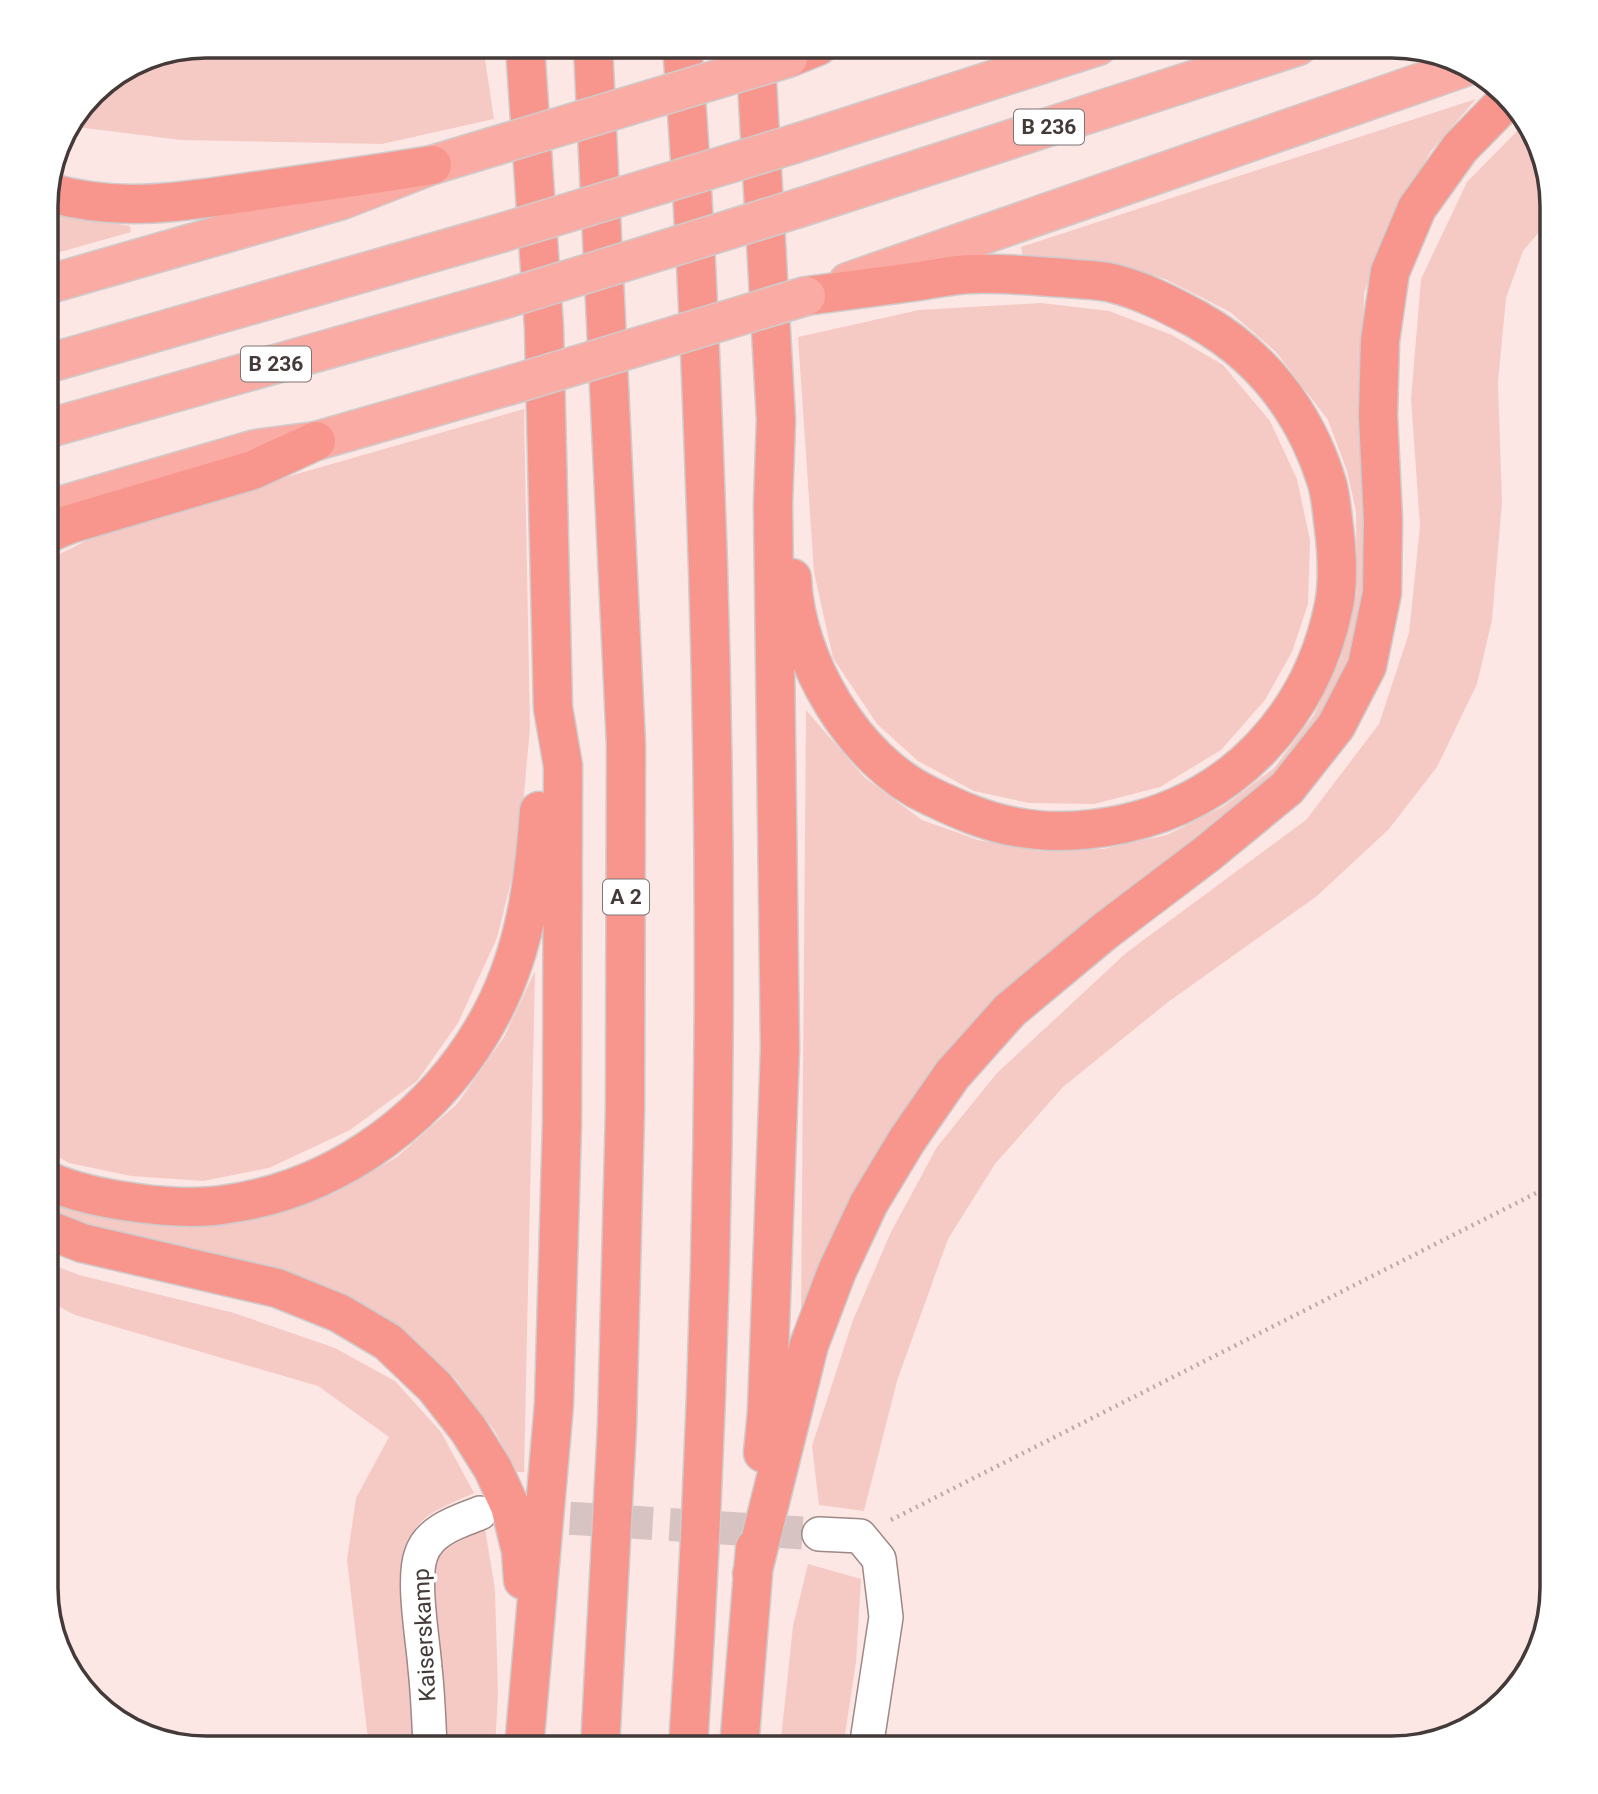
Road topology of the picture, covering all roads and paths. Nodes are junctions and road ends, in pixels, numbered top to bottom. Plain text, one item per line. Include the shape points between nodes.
1 (526, 58) edge
2 (594, 58) edge
3 (683, 58) edge
4 (763, 58) edge
5 (787, 58) edge
6 (1061, 58) edge
7 (1261, 58) edge
8 (1453, 71) edge
9 (1501, 106) edge
10 (432, 164) junction
11 (58, 195) edge
12 (58, 282) edge
13 (806, 296) junction
14 (58, 361) edge
15 (776, 420) junction
16 (58, 426) edge
17 (316, 441) junction
18 (58, 507) edge
19 (58, 529) edge
20 (553, 708) junction
21 (58, 1185) edge
22 (1540, 1191) edge
23 (58, 1233) edge
24 (480, 1513) dead end
25 (819, 1534) tunnel mouth
26 (860, 1536) junction
27 (752, 1574) junction
28 (429, 1736) edge
29 (524, 1736) edge
30 (525, 1736) edge
31 (601, 1736) edge
32 (689, 1736) edge
33 (740, 1736) edge
34 (868, 1736) edge

1 - 20 highway via 544,328
2 - 31 highway, A 2 via 626,745 625,1110 617,1426
3 - 32 highway via 702,385 712,724 714,1075 701,1546
4 - 10 highway, bridge
5 - 15 highway
6 - 14 highway, bridge via 501,233
7 - 16 highway, B 236, bridge via 505,299
8 - 13 highway
9 - 27 highway via 1460,148 1417,208 1390,272 1380,341 1378,415 1382,593 1367,666 1336,726 1287,788 1010,1010 953,1075 907,1140 869,1203 809,1345
10 - 11 highway via 182,202 122,206
10 - 12 highway via 342,200
13 - 15 highway via 971,274 1111,282 1166,303 1215,330 1252,358 1286,397 1309,436 1328,486 1338,555 1334,604 1315,664 1286,720 1241,768 1198,797 1153,817 1101,828 1050,831 1015,827 969,814 913,788 872,754 836,708 813,668 793,601 790,505
13 - 17 highway, bridge
15 - 27 highway via 773,504 780,1048 767,1411
17 - 18 highway via 256,449
17 - 19 highway via 253,470
20 - 21 highway via 542,769 534,878 519,948 481,1031 426,1105 379,1143 331,1171 281,1192 227,1204 167,1207 112,1200
20 - 30 highway via 563,766 562,1123 554,1404
22 - 26 path
23 - 29 highway via 277,1288 338,1313 388,1342 435,1387 494,1469 510,1506 521,1551 525,1600
24 - 28 street, Kaiserskamp via 446,1526 421,1555 418,1589
25 - 26 street
26 - 34 street via 879,1559 886,1617
27 - 33 highway

